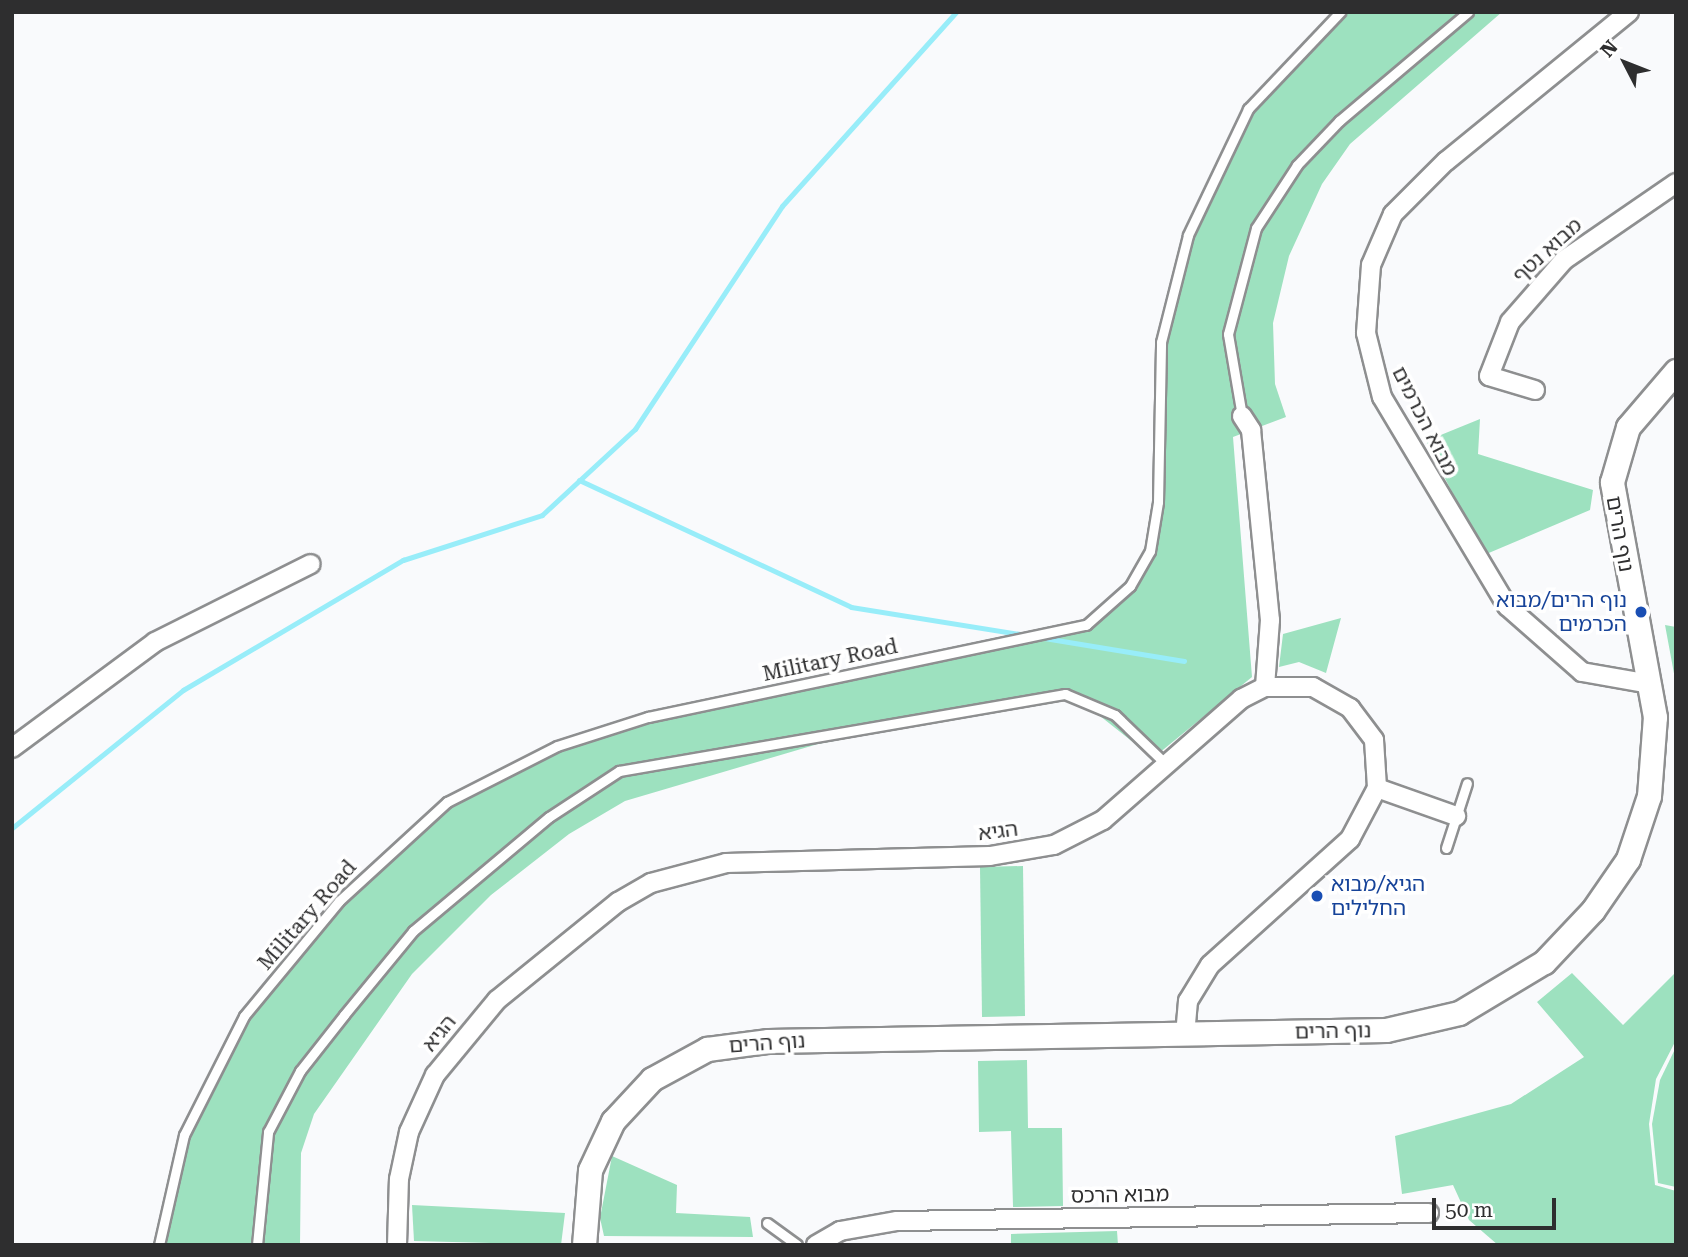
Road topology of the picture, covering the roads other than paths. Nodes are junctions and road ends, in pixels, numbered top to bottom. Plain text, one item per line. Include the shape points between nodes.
1 (1340, 12) edge
2 (1468, 12) edge
3 (1629, 12) edge
4 (1676, 183) edge
5 (1676, 372) edge
6 (1535, 390) dead end
7 (1242, 416) joint
8 (310, 564) dead end
9 (1651, 684) junction
10 (1265, 687) junction
11 (12, 748) edge
12 (1167, 765) junction
13 (1467, 783) dead end
14 (1377, 788) junction
15 (1456, 816) junction
16 (1446, 848) dead end
17 (1185, 1034) junction
18 (1429, 1213) dead end
19 (767, 1223) dead end
20 (396, 1244) edge
21 (159, 1245) edge
22 (257, 1245) edge
23 (584, 1245) edge
24 (797, 1245) edge
25 (816, 1245) edge

1 - 21 lane, Military Road via 1248,109 1188,235 1161,342 1158,502 1150,551 1107,610 1086,625 1036,639 648,717 545,751 447,802 340,901 244,1016 184,1135
2 - 7 lane via 1339,121 1297,165 1256,228 1228,334
3 - 9 street, מבוא הכרמים via 1446,161 1393,214 1371,265 1366,333 1382,397 1507,606 1582,673
4 - 6 street, מבוא נטף via 1564,260 1510,322 1489,376
5 - 9 street, נוף הרים via 1628,427 1612,482
7 - 10 street via 1251,430 1270,620
8 - 11 street via 155,642
9 - 17 street, נוף הרים via 1654,760 1628,859 1578,927 1534,969 1488,999 1426,1024 1350,1032
10 - 12 street, הגיא via 1241,699
10 - 14 street via 1313,687 1350,708 1374,740
12 - 20 street, הגיא via 1103,820 1054,845 978,857 726,863 652,883 618,902 497,1000 435,1075 409,1132 399,1179
12 - 22 lane via 1115,715 1065,694 619,771 549,817 413,931 336,1024 289,1089 268,1132
13 - 15 lane
14 - 15 street
14 - 17 street via 1350,839 1210,965 1188,1001
15 - 16 lane
17 - 23 street, נוף הרים via 768,1041 707,1049 652,1079 613,1121 590,1170
18 - 25 street, מבוא הרכס via 897,1221 840,1231
19 - 24 lane

